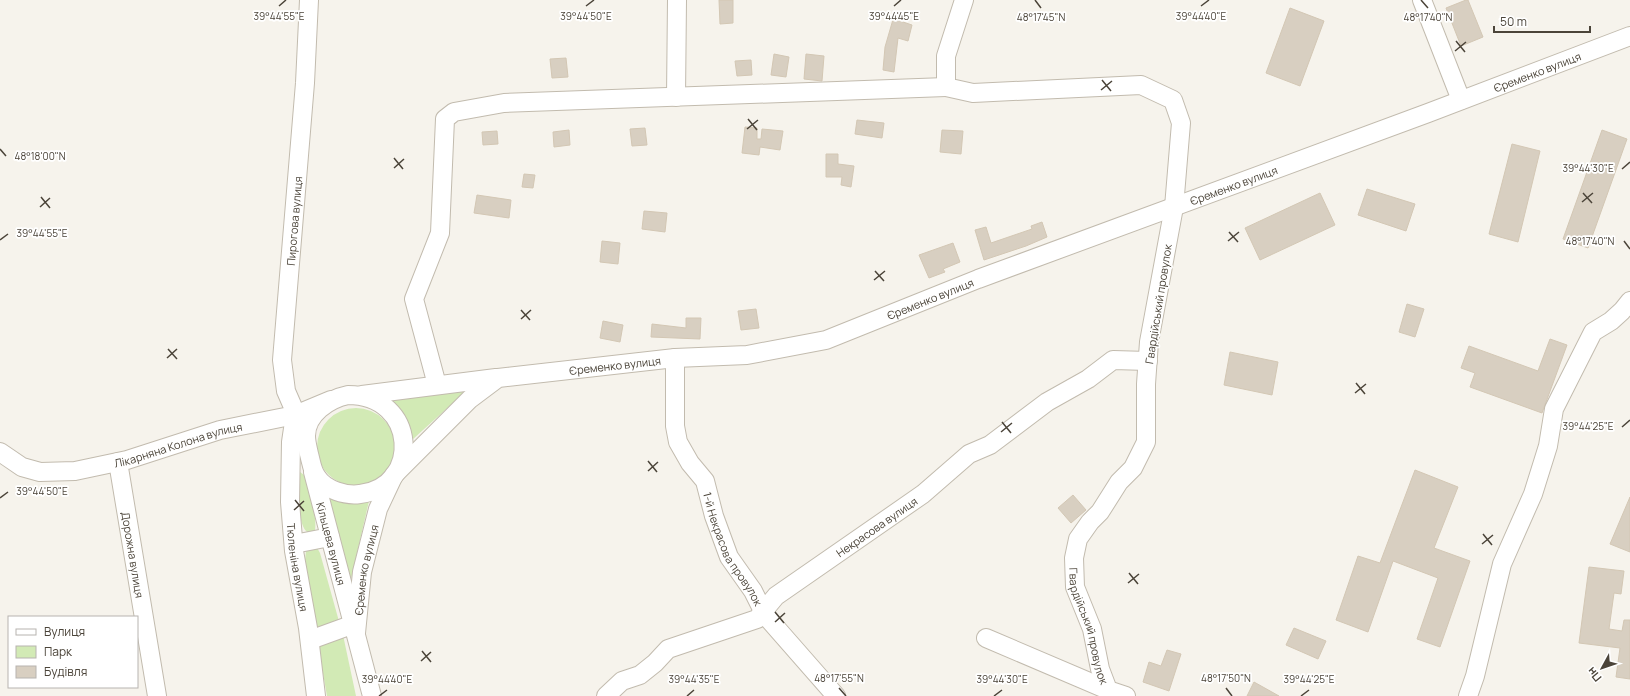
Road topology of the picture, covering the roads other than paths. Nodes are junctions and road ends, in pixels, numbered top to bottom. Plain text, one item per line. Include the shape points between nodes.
1 (309, 0) edge
2 (677, 0) edge
3 (964, 0) edge
4 (1422, 0) edge
5 (1630, 36) edge
6 (946, 87) junction
7 (676, 97) junction
8 (1461, 100) junction
9 (1174, 207) junction
10 (1630, 301) edge
11 (675, 358) junction
12 (1148, 361) junction
13 (498, 378) junction
14 (437, 385) junction
15 (358, 395) junction
16 (331, 400) junction
17 (295, 415) junction
18 (306, 437) junction
19 (0, 452) edge
20 (311, 461) junction
21 (118, 462) junction
22 (394, 475) junction
23 (330, 537) junction
24 (294, 544) junction
25 (763, 611) junction
26 (355, 628) junction
27 (986, 638) dead end
28 (310, 640) junction
29 (626, 689) edge
30 (1108, 690) junction
31 (157, 696) edge
32 (316, 696) edge
33 (372, 696) edge
34 (606, 696) edge
35 (836, 696) edge
36 (1126, 696) edge
37 (1468, 696) edge

1 - 17 street, Пирогова вулиця via 305,83 282,360 286,391
2 - 7 street
3 - 6 street via 946,56
4 - 8 street
5 - 8 street, Єременко вулиця
6 - 7 street, Гвардійський провулок
6 - 9 street, Гвардійський провулок via 973,93 1141,85 1173,100 1181,123
7 - 14 street, Гвардійський провулок via 504,103 454,112 445,119 440,232 414,299
8 - 9 street, Єременко вулиця
9 - 11 street, Єременко вулиця via 978,279 826,340 746,355
9 - 12 street, Гвардійський провулок via 1149,342
10 - 37 street via 1612,321 1593,332 1554,409 1548,446 1533,494 1502,564
11 - 13 street, Єременко вулиця
11 - 25 street, 1-й Некрасова провулок via 675,426 678,442 690,463 705,481 729,557 753,591
12 - 25 street, Некрасова вулиця via 1113,360 1088,379 1047,402 990,445 969,454 923,494 776,596
12 - 30 street, Гвардійський провулок via 1146,442 1133,468 1119,482 1100,512 1078,539 1074,558 1075,587 1092,629 1100,669
13 - 14 street
13 - 22 street, Єременко вулиця via 470,399
14 - 15 street
15 - 16 street, Кільцева вулиця
15 - 22 street, Кільцева вулиця via 384,405 399,424 404,447
16 - 17 street, Лікарняна Колона вулиця
16 - 18 street, Кільцева вулиця via 310,420
17 - 18 street, Пирогова вулиця
17 - 21 street, Лікарняна Колона вулиця via 220,430
17 - 24 street, Тюленіна вулиця via 290,502
18 - 20 street, Кільцева вулиця
19 - 21 street, Лікарняна Колона вулиця via 22,467 40,472 75,471
20 - 22 street, Кільцева вулиця via 317,478 324,484 332,490 351,494 371,492 380,488
20 - 23 street, Кільцева вулиця
21 - 31 street, Дорожна вулиця
22 - 26 street, Єременко вулиця via 378,509 362,572
23 - 24 street
23 - 26 street, Кільцева вулиця
24 - 28 street, Тюленіна вулиця
25 - 29 street, Некрасова вулиця via 756,619 668,649
25 - 35 street, 1-й Некрасова провулок
26 - 28 street
26 - 33 street, Кільцева вулиця
27 - 30 street
28 - 32 street, Тюленіна вулиця
29 - 34 street, Некрасова вулиця
30 - 36 street, Гвардійський провулок

